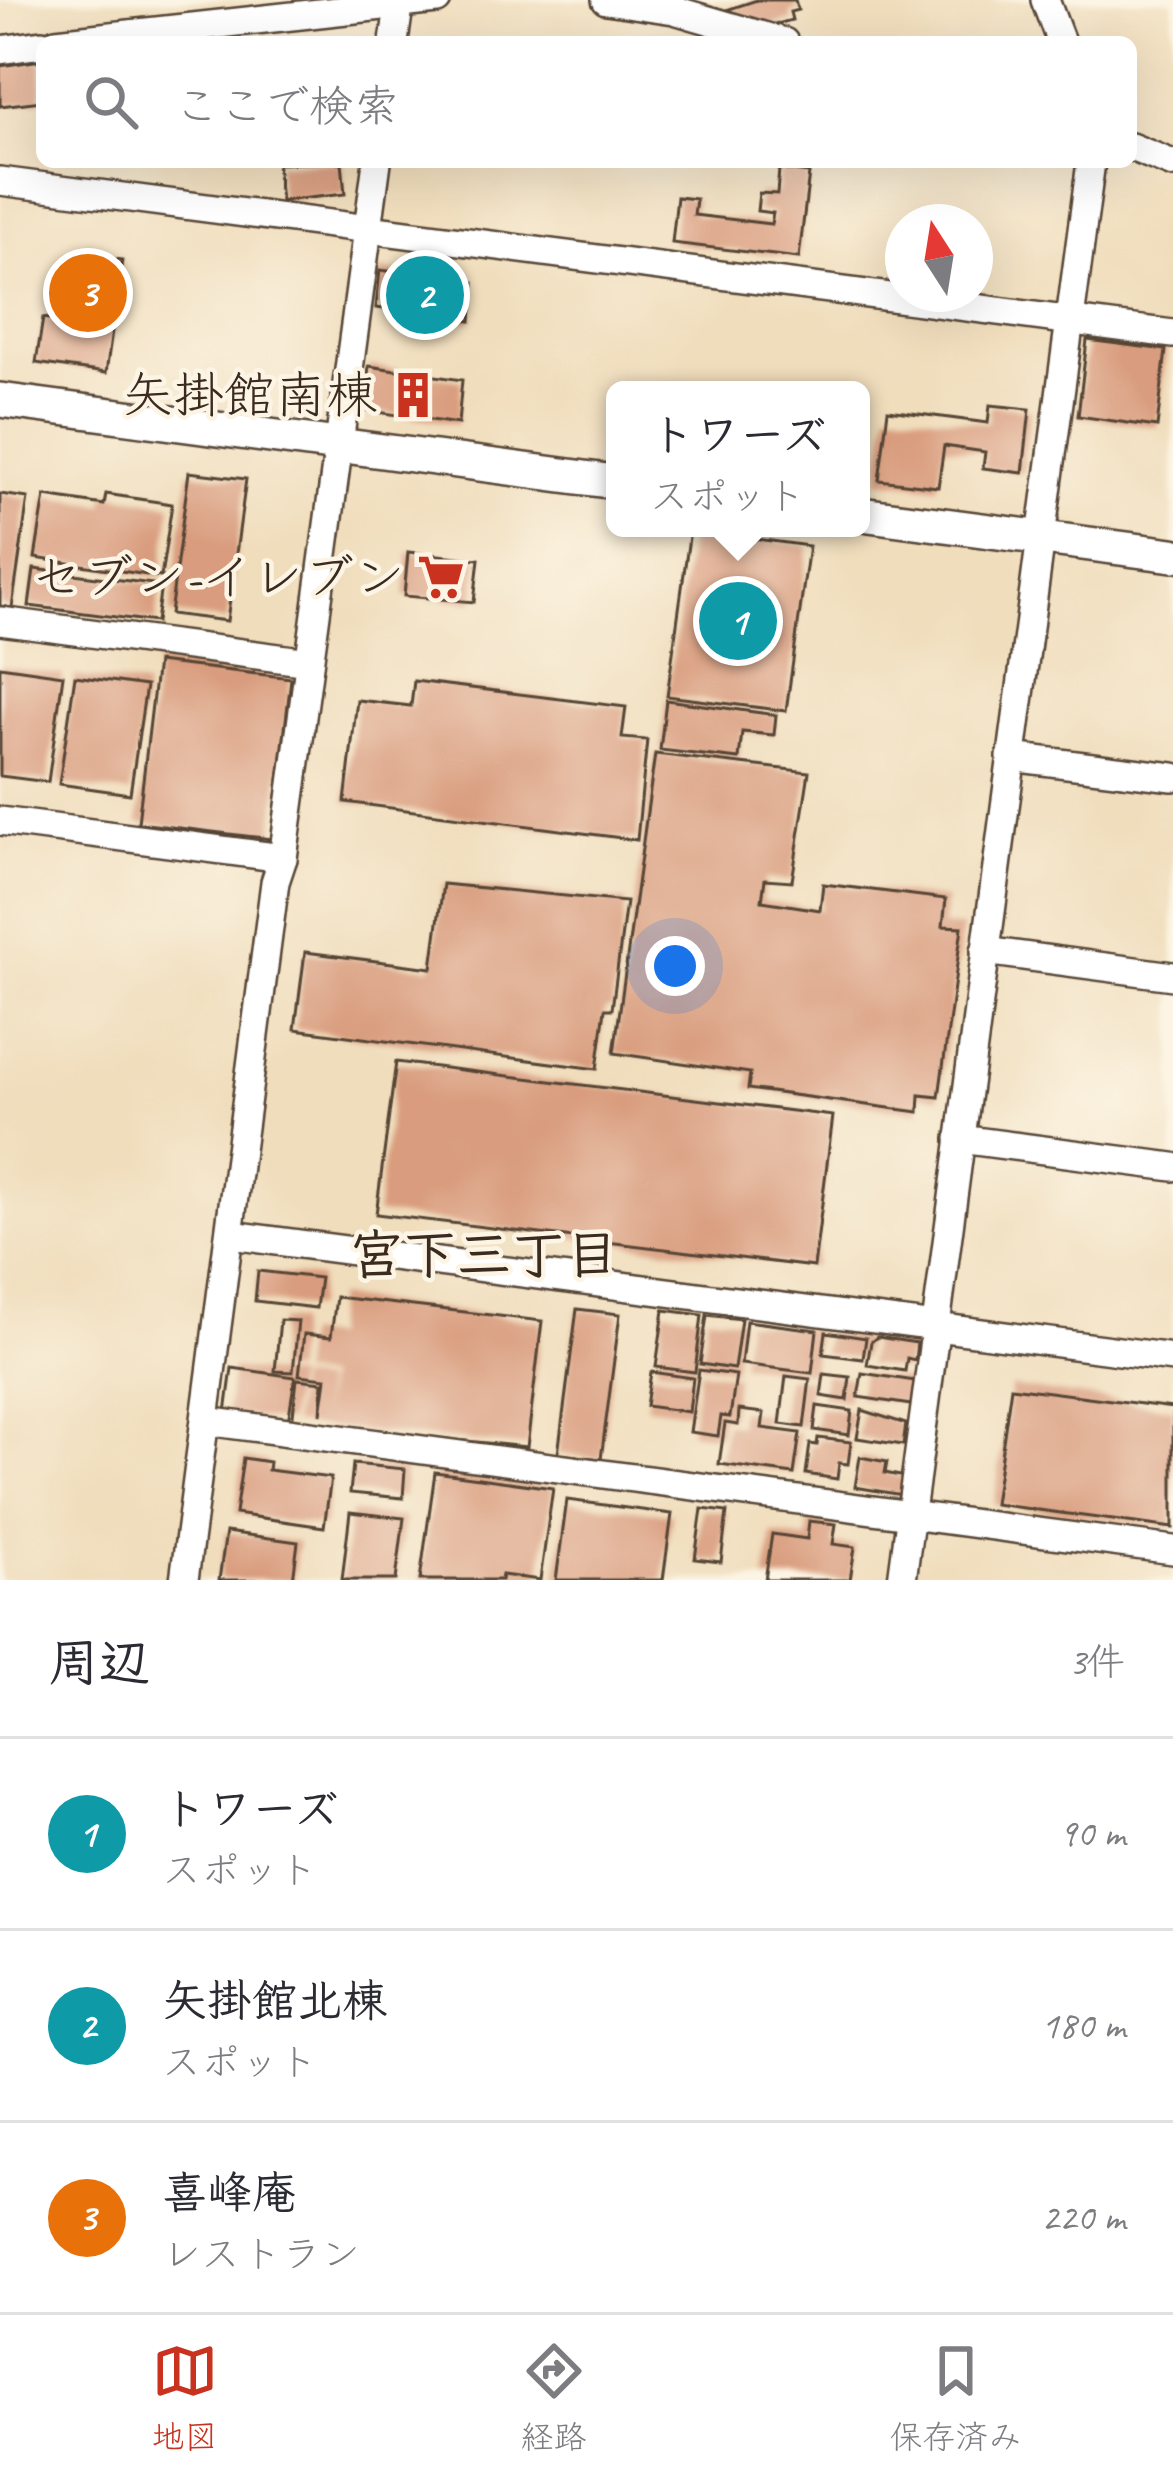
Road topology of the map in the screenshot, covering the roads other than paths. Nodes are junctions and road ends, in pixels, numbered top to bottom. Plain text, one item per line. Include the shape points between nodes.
1 (437, 0) edge
2 (606, 0) edge
3 (708, 0) edge
4 (1045, 0) edge
5 (400, 2) edge
6 (674, 10) junction
7 (108, 36) edge
8 (395, 36) edge
9 (763, 36) edge
10 (1059, 36) edge
11 (36, 45) edge
12 (0, 50) edge
13 (1137, 149) edge
14 (1173, 164) edge
15 (376, 168) edge
16 (1090, 168) edge
17 (0, 181) edge
18 (368, 229) junction
19 (1070, 320) junction
20 (1173, 334) edge
21 (0, 400) edge
22 (339, 446) junction
23 (606, 481) edge
24 (870, 515) edge
25 (1040, 538) junction
26 (1173, 555) edge
27 (0, 621) edge
28 (308, 662) junction
29 (1011, 757) junction
30 (1173, 777) edge
31 (0, 821) edge
32 (283, 858) junction
33 (985, 951) junction
34 (1173, 976) edge
35 (960, 1139) junction
36 (1173, 1167) edge
37 (231, 1235) junction
38 (935, 1327) junction
39 (1173, 1358) edge
40 (206, 1421) junction
41 (911, 1515) junction
42 (1173, 1550) edge
43 (184, 1580) edge
44 (902, 1580) edge

1 - 5 street
2 - 6 street
3 - 6 street
4 - 10 street
5 - 7 street
5 - 8 street
6 - 9 street
11 - 12 street
13 - 14 street
15 - 18 street
16 - 19 street
17 - 18 street
18 - 19 street
18 - 22 street
19 - 20 street
19 - 25 street
21 - 22 street
22 - 23 street
22 - 28 street
24 - 25 street
25 - 26 street
25 - 29 street
27 - 28 street
28 - 32 street
29 - 30 street
29 - 33 street
31 - 32 street
32 - 37 street
33 - 34 street
33 - 35 street
35 - 36 street
35 - 38 street
37 - 38 street
37 - 40 street
38 - 39 street
38 - 41 street
40 - 41 street
40 - 43 street
41 - 42 street
41 - 44 street

